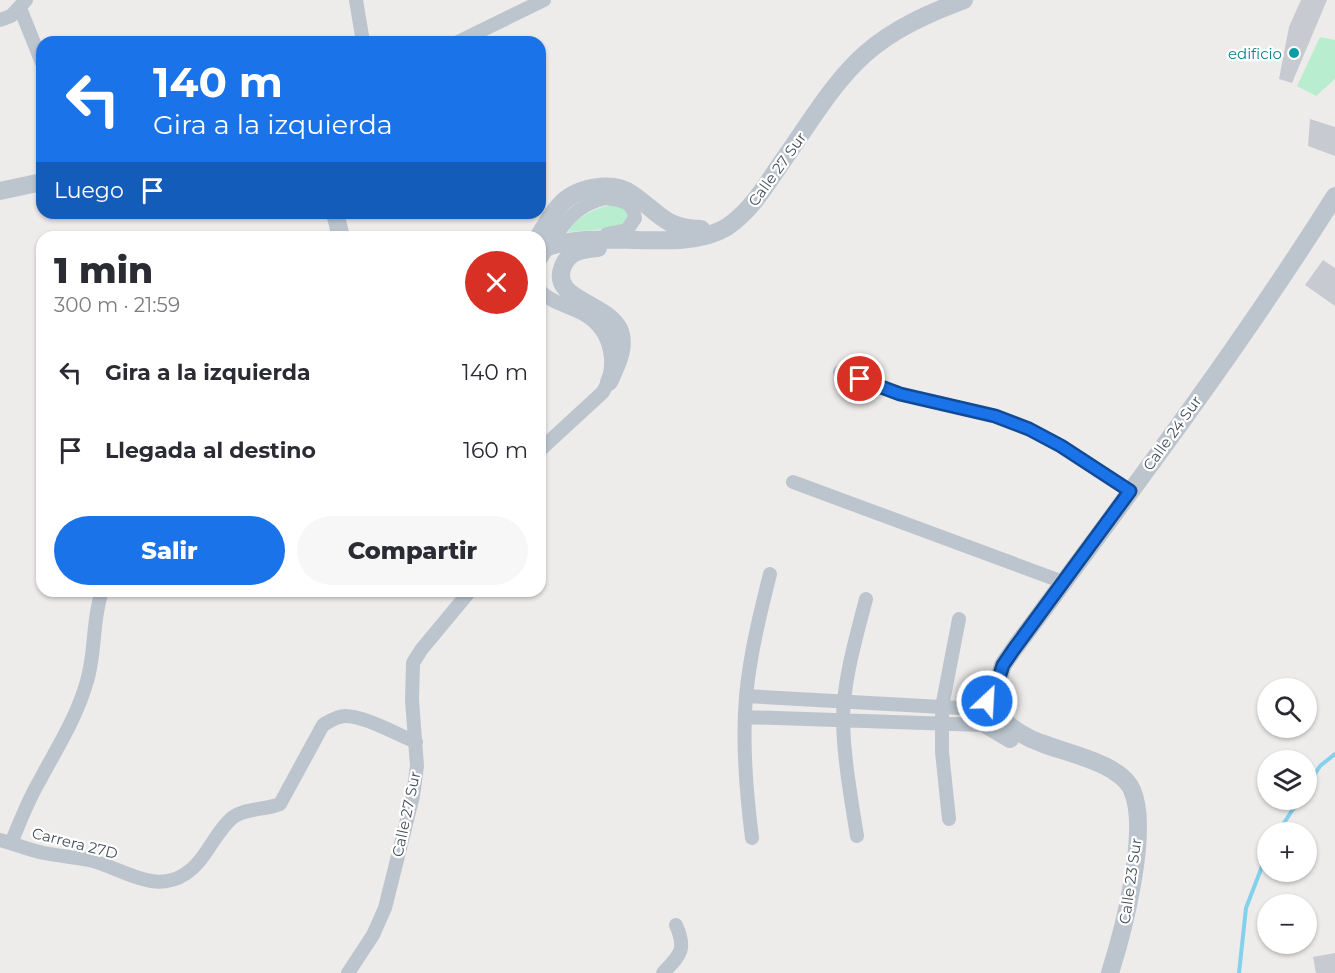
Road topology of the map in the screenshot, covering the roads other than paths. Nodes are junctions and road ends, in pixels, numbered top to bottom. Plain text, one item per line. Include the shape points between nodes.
1 (356, 0) edge
2 (544, 0) edge
3 (955, 2) edge
4 (23, 4) edge
5 (0, 20) edge
6 (362, 36) edge
7 (470, 36) edge
8 (36, 44) edge
9 (36, 183) edge
10 (0, 191) edge
11 (634, 195) junction
12 (1335, 196) edge
13 (606, 198) junction
14 (642, 213) junction
15 (732, 223) junction
16 (542, 231) edge
17 (632, 239) junction
18 (684, 239) junction
19 (575, 240) junction
20 (546, 248) edge
21 (546, 251) edge
22 (546, 295) edge
23 (840, 372) dead end
24 (609, 382) junction
25 (546, 445) edge
26 (793, 482) dead end
27 (1130, 491) junction
28 (770, 574) dead end
29 (1063, 582) junction
30 (101, 597) edge
31 (465, 597) edge
32 (866, 599) dead end
33 (959, 619) dead end
34 (746, 696) junction
35 (844, 702) junction
36 (942, 707) junction
37 (989, 716) junction
38 (745, 717) junction
39 (843, 721) junction
40 (942, 725) junction
41 (416, 742) junction
42 (949, 819) dead end
43 (857, 836) dead end
44 (752, 838) dead end
45 (5, 841) edge
46 (676, 925) dead end
47 (348, 973) edge
48 (663, 973) edge
49 (1110, 973) edge

1 - 6 street
2 - 7 street
3 - 15 street, Calle 27 Sur via 897,31 854,64 750,208
4 - 5 street
4 - 8 street
9 - 10 street
11 - 13 street
11 - 14 street
11 - 16 street via 611,186 578,193 560,205
12 - 27 street, Calle 24 Sur via 1257,315
13 - 14 street via 623,201
13 - 21 street, bridge via 573,213
14 - 15 street via 686,228 712,229
14 - 17 street via 652,215 650,228
14 - 19 street via 627,230
15 - 18 street, Calle 27 Sur via 704,236
17 - 18 street, Calle 27 Sur
17 - 19 street, Calle 27 Sur
18 - 24 street via 579,250 566,260 561,277 570,294 603,310 619,330 621,350
19 - 20 street, Calle 27 Sur
22 - 24 street via 583,314 602,331 611,353
23 - 27 street via 900,394 995,416 1029,429
24 - 25 street via 592,404
26 - 29 street
27 - 29 street, Calle 24 Sur
28 - 34 street
29 - 37 street, Calle 24 Sur via 1003,665
30 - 45 street via 95,647 74,717
31 - 41 street, Calle 27 Sur via 413,663
32 - 35 street
33 - 36 street
34 - 35 street
34 - 38 street
35 - 36 street
35 - 39 street
36 - 37 street
36 - 40 street
37 - 40 street
37 - 49 street, Calle 23 Sur via 1041,743 1107,767 1131,788 1137,822 1130,899
38 - 39 street
38 - 44 street via 746,788
39 - 40 street
39 - 43 street
40 - 42 street
41 - 45 street, Carrera 27D via 357,718 343,716 323,725 280,804 233,817 195,866 170,881 142,880 90,861 42,853
41 - 47 street, Calle 27 Sur via 413,796 385,908 374,935
46 - 48 street via 682,938 680,956

